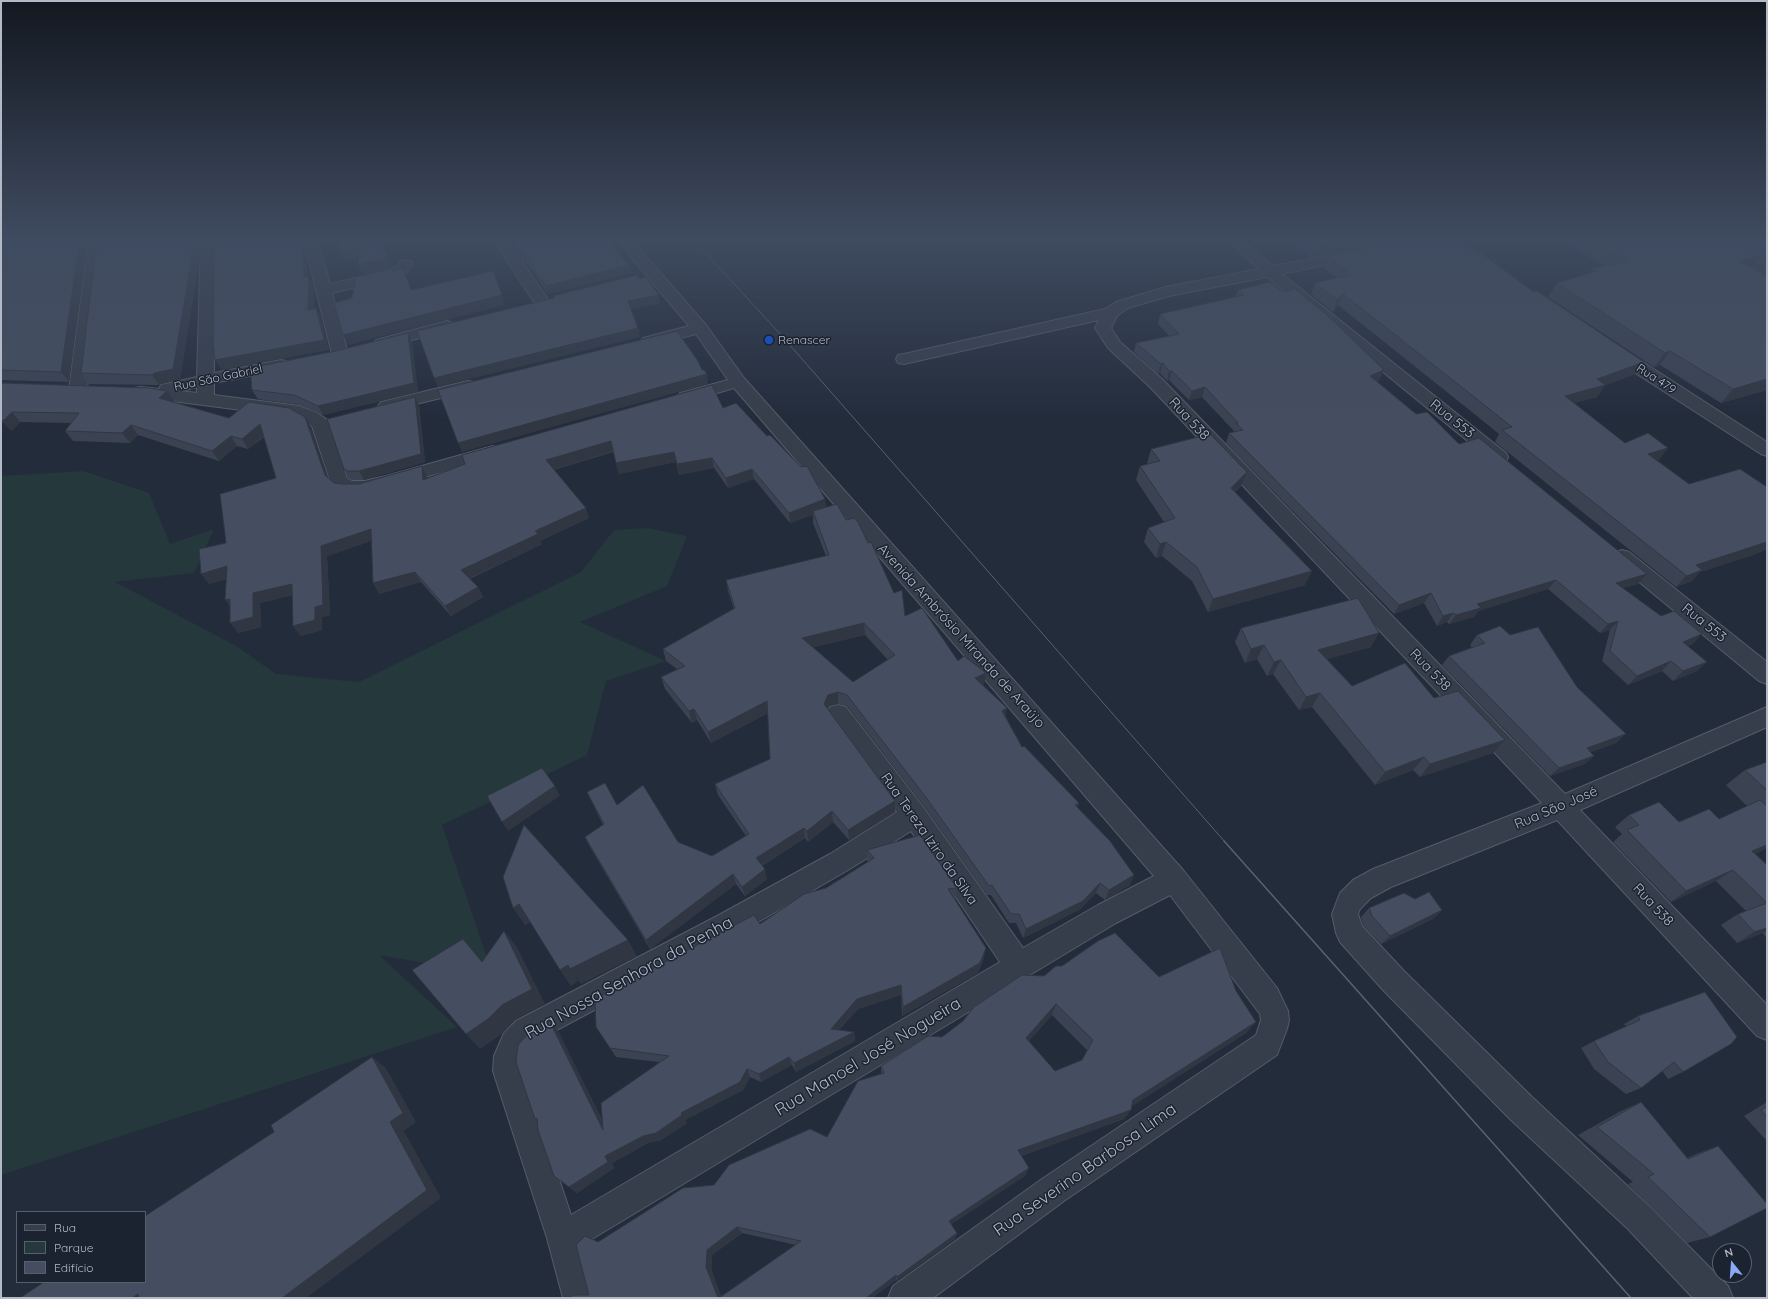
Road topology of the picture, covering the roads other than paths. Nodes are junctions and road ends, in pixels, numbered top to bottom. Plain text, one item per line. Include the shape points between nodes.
1 (89, 299) edge
2 (207, 299) edge
3 (326, 299) edge
4 (540, 299) edge
5 (670, 299) edge
6 (1144, 299) edge
7 (1303, 299) edge
8 (542, 302) edge
9 (1110, 313) junction
10 (460, 323) edge
11 (700, 328) junction
12 (1602, 343) edge
13 (632, 345) edge
14 (904, 359) dead end
15 (295, 362) edge
16 (205, 380) junction
17 (738, 382) junction
18 (480, 383) edge
19 (78, 389) edge
20 (125, 391) edge
21 (156, 392) junction
22 (207, 399) junction
23 (669, 402) edge
24 (373, 409) edge
25 (508, 447) edge
26 (1767, 450) edge
27 (1512, 468) edge
28 (1606, 544) edge
29 (1767, 675) edge
30 (838, 714) dead end
31 (1767, 717) edge
32 (1560, 807) junction
33 (914, 815) junction
34 (1174, 879) junction
35 (1019, 966) junction
36 (1767, 1026) edge
37 (1267, 1044) joint
38 (563, 1238) junction
39 (580, 1298) edge
40 (905, 1298) edge
41 (1716, 1298) edge

1 - 19 street
2 - 16 street
3 - 10 street via 347,351
4 - 8 street
5 - 11 street, Avenida Ambrósio Miranda de Araújo
6 - 9 street via 1122,305
7 - 27 street, Rua 553
9 - 14 street
9 - 32 street, Rua 538 via 1103,328 1114,345 1156,383
11 - 13 street
11 - 17 street, Avenida Ambrósio Miranda de Araújo
12 - 26 street, Rua 479
15 - 16 street, Rua São Gabriel
16 - 21 street, Rua São Gabriel
16 - 22 street
17 - 23 street
17 - 34 street, Avenida Ambrósio Miranda de Araújo
18 - 24 street
20 - 21 street
21 - 22 street
22 - 25 street via 299,412 327,421 339,481 348,487 364,487
28 - 29 street, Rua 553
30 - 33 street, Rua Tereza Iziro da Silva
31 - 32 street, Rua São José
32 - 36 street, Rua 538
32 - 41 street, Rua São José via 1362,888 1349,902 1347,925 1350,933 1393,980 1516,1102 1639,1218
33 - 35 street, Rua Tereza Iziro da Silva
33 - 38 street, Rua Nossa Senhora da Penha via 839,862 729,924 526,1031 514,1043 508,1056 508,1072
34 - 35 street, Rua Manoel José Nogueira via 1107,914
34 - 37 street, Avenida Ambrósio Miranda de Araújo via 1267,998 1274,1011 1275,1020
35 - 38 street, Rua Manoel José Nogueira
37 - 40 street, Rua Severino Barbosa Lima via 1053,1190
38 - 39 street, Rua Nossa Senhora da Penha

